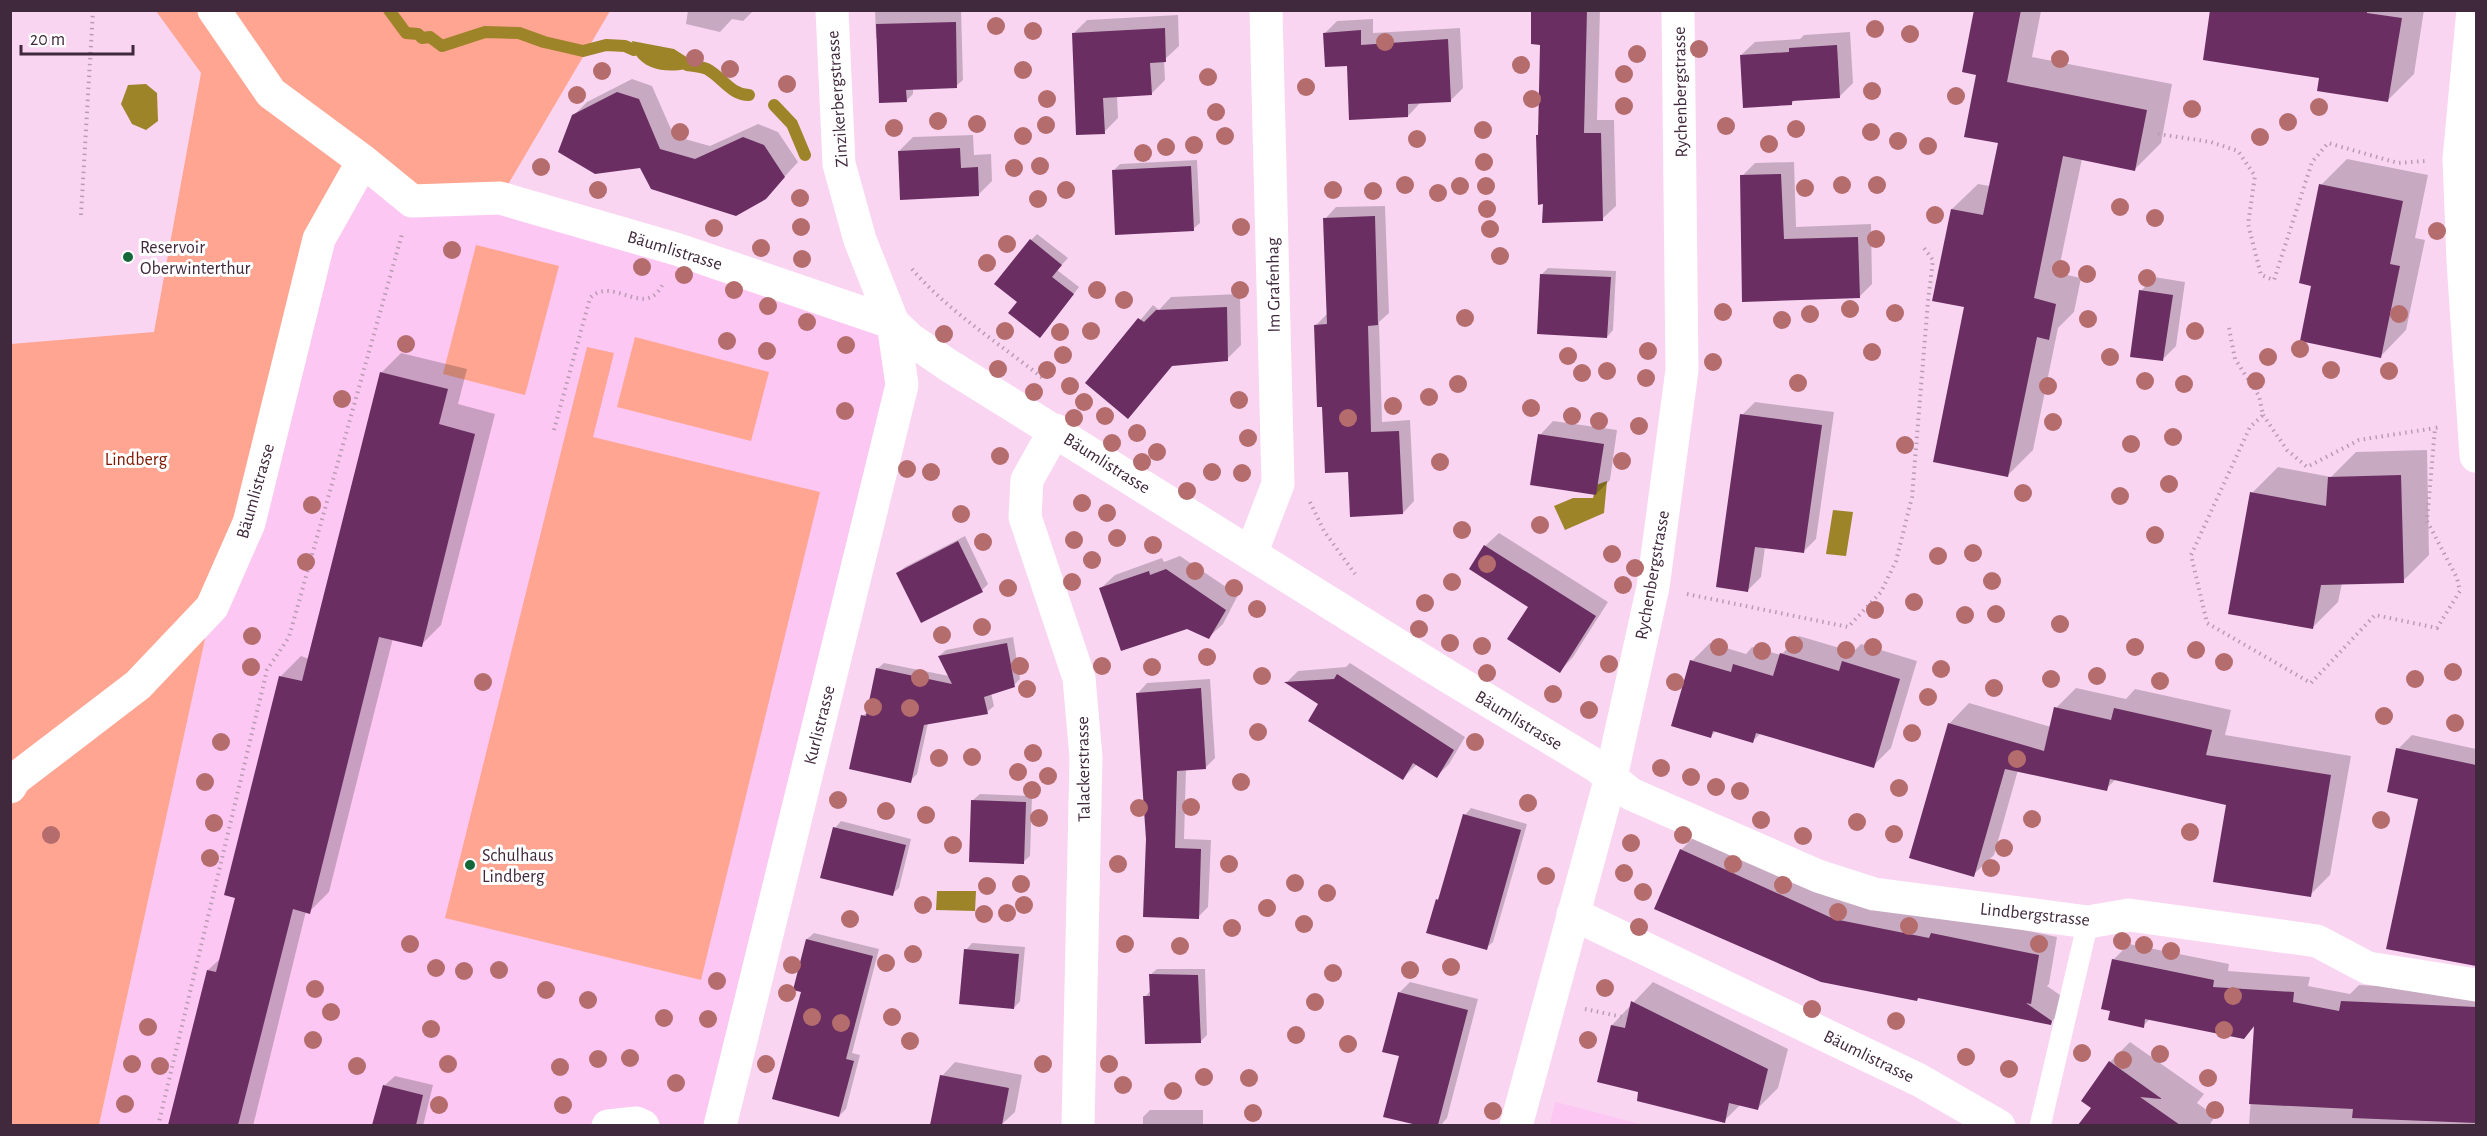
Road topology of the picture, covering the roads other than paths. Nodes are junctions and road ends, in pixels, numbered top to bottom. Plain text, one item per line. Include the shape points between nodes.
1 (214, 10) edge
2 (832, 10) edge
3 (1266, 10) edge
4 (1678, 10) edge
5 (2473, 10) edge
6 (363, 161) junction
7 (893, 323) junction
8 (1055, 430) junction
9 (2476, 456) edge
10 (1251, 554) junction
11 (1611, 777) junction
12 (10, 787) edge
13 (1573, 914) junction
14 (2088, 922) junction
15 (2476, 985) edge
16 (608, 1125) edge
17 (644, 1125) edge
18 (720, 1125) edge
19 (1077, 1125) edge
20 (1516, 1125) edge
21 (1999, 1125) edge
22 (2040, 1125) edge

1 - 6 street via 271,93
2 - 7 street, Zinzikerbergstrasse via 839,164 860,240
3 - 10 street, Im Grafenhag via 1278,484
4 - 11 street, Rychenbergstrasse via 1682,370 1653,587
5 - 9 street via 2459,159
6 - 7 street, Bäumlistrasse via 412,201 501,198 676,249
6 - 12 street, Bäumlistrasse via 319,239 249,523 213,607 138,685 15,779
7 - 8 street, Bäumlistrasse via 948,365
7 - 18 street, Kurlistrasse via 902,386
8 - 10 street, Bäumlistrasse
8 - 19 street, Talackerstrasse via 1026,480 1025,517 1079,678 1086,757
10 - 11 street, Bäumlistrasse
11 - 13 street, Rychenbergstrasse
11 - 14 street, Lindbergstrasse via 1631,794 1818,876 1874,894
13 - 20 street, Rychenbergstrasse
13 - 21 street, Bäumlistrasse via 1919,1080
14 - 15 street, Lindbergstrasse via 2129,915 2318,941 2368,968
14 - 22 lane
16 - 17 street

